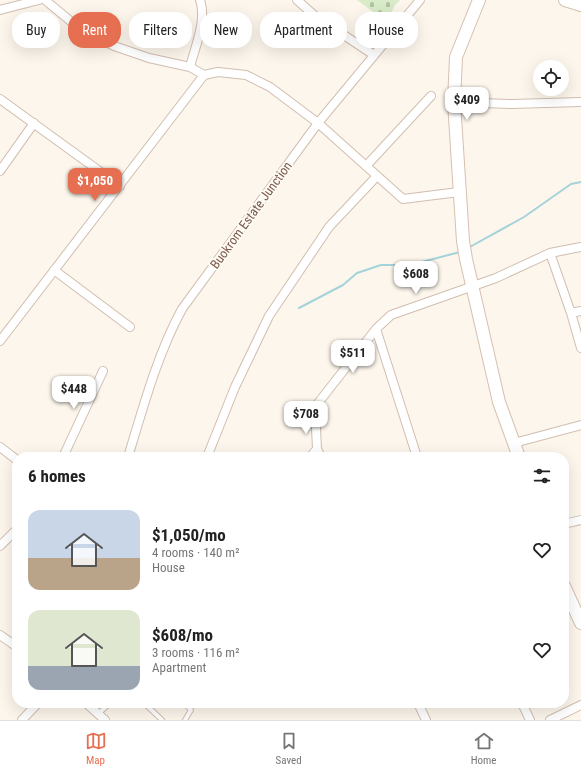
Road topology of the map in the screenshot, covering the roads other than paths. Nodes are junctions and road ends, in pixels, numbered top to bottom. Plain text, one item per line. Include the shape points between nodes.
1 (39, 0) edge
2 (45, 0) edge
3 (200, 0) edge
4 (297, 0) edge
5 (420, 0) edge
6 (479, 0) edge
7 (565, 0) edge
8 (581, 5) edge
9 (0, 10) edge
10 (374, 55) junction
11 (190, 67) junction
12 (204, 75) junction
13 (431, 96) dead end
14 (0, 99) edge
15 (454, 102) junction
16 (581, 102) edge
17 (34, 123) junction
18 (318, 123) junction
19 (366, 166) junction
20 (0, 171) edge
21 (377, 176) junction
22 (120, 186) junction
23 (459, 192) junction
24 (581, 247) edge
25 (550, 253) junction
26 (54, 270) junction
27 (472, 287) junction
28 (581, 311) edge
29 (571, 313) junction
30 (130, 327) dead end
31 (376, 329) junction
32 (0, 341) edge
33 (581, 348) edge
34 (103, 370) dead end
35 (581, 425) edge
36 (514, 443) junction
37 (0, 447) edge
38 (317, 449) junction
39 (65, 452) edge
40 (130, 452) edge
41 (210, 452) edge
42 (314, 452) edge
43 (318, 452) edge
44 (415, 452) edge
45 (517, 452) edge
46 (12, 456) edge
47 (581, 520) edge
48 (569, 523) edge
49 (12, 534) edge
50 (0, 546) edge
51 (569, 597) edge
52 (581, 623) edge
53 (0, 635) edge
54 (12, 643) edge
55 (581, 705) edge
56 (33, 708) edge
57 (91, 708) edge
58 (105, 708) edge
59 (149, 708) edge
60 (188, 708) edge
61 (420, 708) edge
62 (524, 708) edge
63 (98, 714) junction
64 (22, 720) edge
65 (104, 720) edge
66 (162, 720) edge
67 (184, 720) edge
68 (426, 720) edge
69 (530, 720) edge
70 (550, 720) edge

1 - 9 street
2 - 11 street via 80,29 114,46 149,58
3 - 11 street via 203,7 202,17
4 - 10 street via 315,16
5 - 10 street, Buokrom Estate Junction
6 - 15 street via 456,57
7 - 8 street
10 - 18 street, Buokrom Estate Junction
11 - 12 street
12 - 18 street via 218,72 246,75 270,87
12 - 22 street
13 - 19 street
14 - 17 street
15 - 16 street
15 - 23 street
17 - 20 street
17 - 22 street
18 - 19 street
18 - 40 street, Buokrom Estate Junction via 182,309 159,360
19 - 21 street
21 - 23 street via 402,199
21 - 41 street via 329,227 269,316 235,387
22 - 26 street
23 - 27 street via 463,241
24 - 25 street
25 - 27 street
25 - 29 street
26 - 30 street
26 - 32 street
27 - 31 street via 391,315
27 - 36 street via 499,402
28 - 29 street
29 - 33 street
31 - 38 street via 315,407
31 - 44 street
34 - 39 street
35 - 36 street
36 - 45 street
37 - 46 street
38 - 42 street
38 - 43 street
47 - 48 street
49 - 50 street
51 - 52 street
53 - 54 street
55 - 70 street
56 - 64 street
57 - 63 street
58 - 63 lane
59 - 66 lane
60 - 67 lane via 190,710
61 - 68 street
62 - 69 street
63 - 65 street

